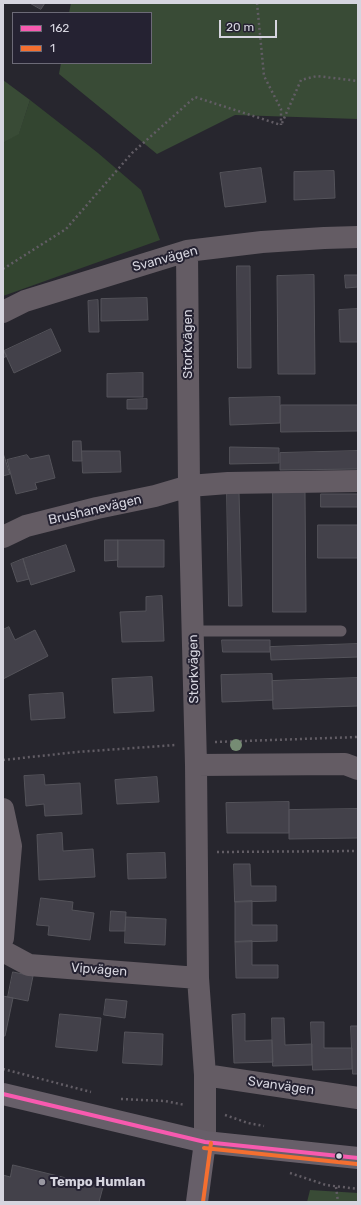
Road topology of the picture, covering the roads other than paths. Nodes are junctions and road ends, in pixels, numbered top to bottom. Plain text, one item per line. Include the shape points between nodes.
1 (358, 238) edge
2 (187, 251) junction
3 (3, 312) edge
4 (358, 481) edge
5 (189, 486) junction
6 (3, 537) edge
7 (193, 630) junction
8 (340, 632) dead end
9 (196, 765) junction
10 (358, 769) edge
11 (3, 809) edge
12 (3, 938) edge
13 (3, 951) edge
14 (198, 978) junction
15 (205, 1075) junction
16 (3, 1094) edge
17 (358, 1098) edge
18 (205, 1142) junction
19 (358, 1158) edge
20 (197, 1202) edge

1 - 2 street, Svanvägen via 262,242
2 - 3 street, Svanvägen via 25,301
2 - 5 street, Storkvägen
4 - 5 street via 228,482
5 - 6 street, Brushanevägen via 26,526
5 - 7 street, Storkvägen
7 - 8 lane
7 - 9 street, Storkvägen
9 - 10 street via 345,764
9 - 14 street, Storkvägen
11 - 12 street via 11,846
13 - 14 street, Vipvägen via 29,965
14 - 15 street, Storkvägen
15 - 17 street, Svanvägen
15 - 18 street, Storkvägen
16 - 18 street
18 - 19 street
18 - 20 street

